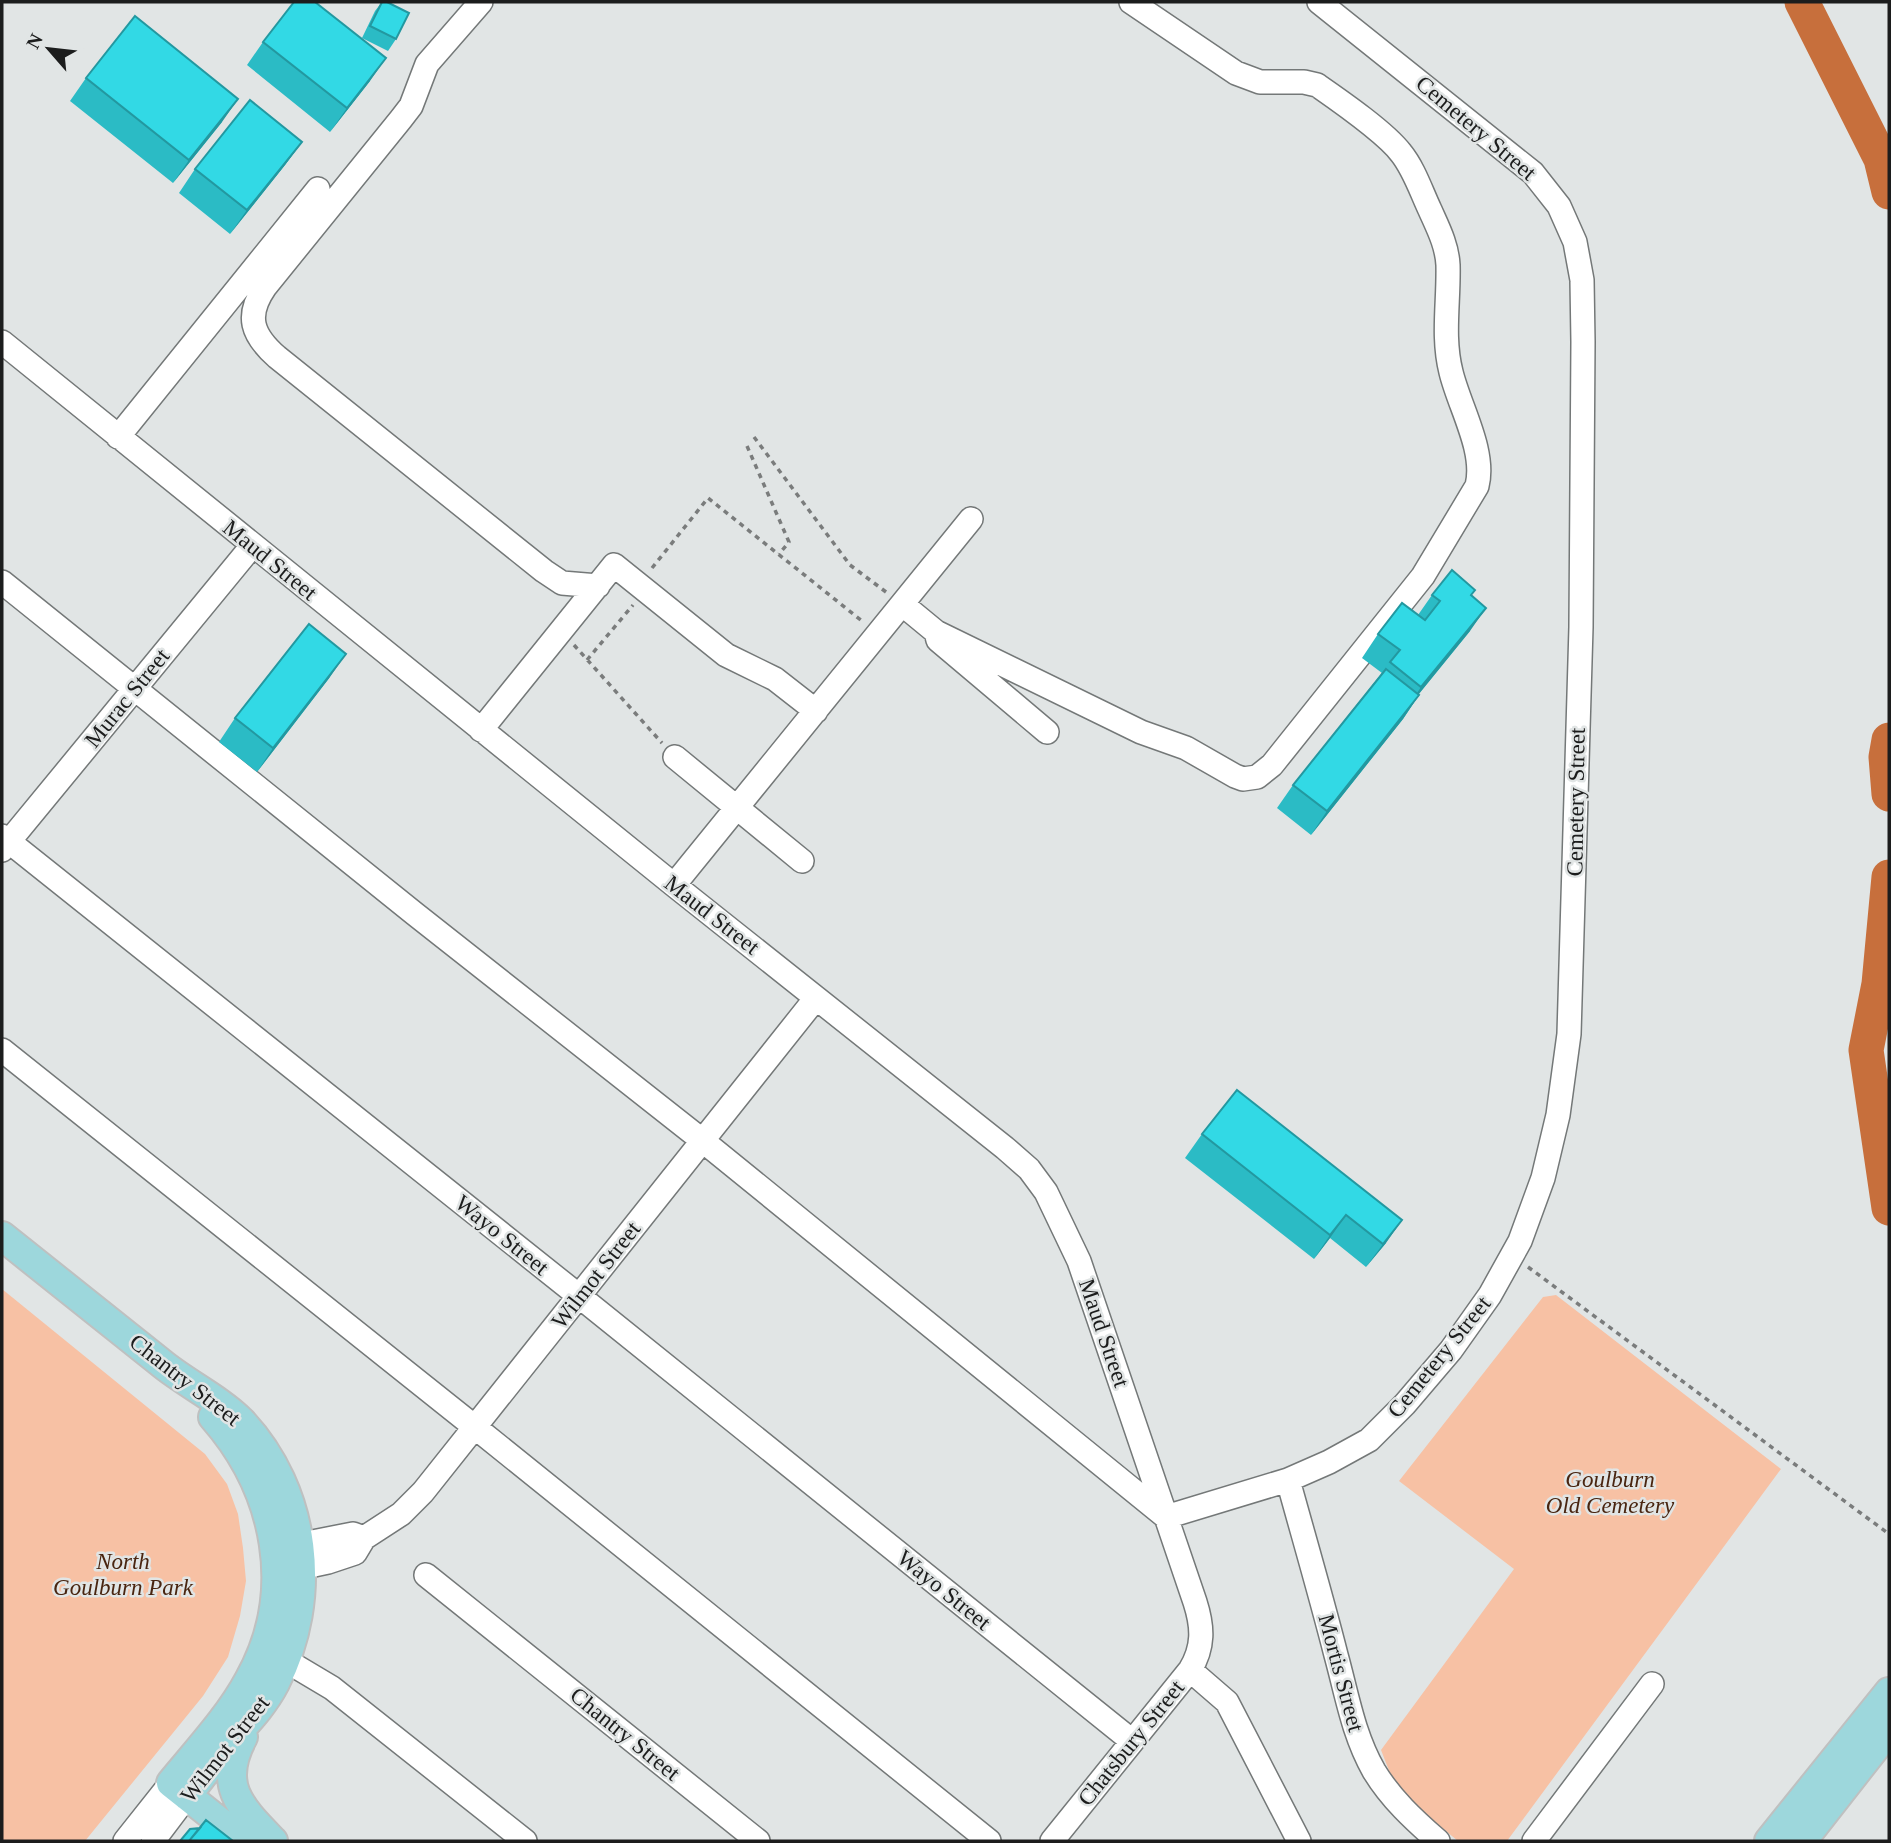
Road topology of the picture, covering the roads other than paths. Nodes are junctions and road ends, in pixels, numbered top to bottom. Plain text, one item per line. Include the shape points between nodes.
1 (481, 2) edge
2 (1131, 2) edge
3 (1320, 2) edge
4 (318, 189) dead end
5 (2, 342) edge
6 (118, 437) junction
7 (971, 519) dead end
8 (252, 546) junction
9 (2, 582) edge
10 (598, 586) junction
11 (902, 604) junction
12 (936, 632) junction
13 (134, 690) junction
14 (816, 710) junction
15 (481, 730) junction
16 (1047, 733) dead end
17 (675, 758) road end
18 (737, 807) junction
19 (4, 843) edge
20 (802, 861) dead end
21 (674, 885) junction
22 (816, 998) junction
23 (2, 1050) edge
24 (703, 1142) junction
25 (2, 1236) edge
26 (579, 1296) junction
27 (476, 1428) junction
28 (1288, 1480) junction
29 (1166, 1517) junction
30 (288, 1559) junction
31 (426, 1575) dead end
32 (1201, 1641) joint
33 (285, 1660) junction
34 (1190, 1670) junction
35 (1652, 1684) dead end
36 (1886, 1696) edge
37 (257, 1714) junction
38 (1889, 1731) edge
39 (1132, 1741) junction
40 (185, 1782) junction
41 (125, 1841) edge
42 (153, 1841) edge
43 (244, 1841) edge
44 (271, 1841) edge
45 (525, 1841) edge
46 (758, 1841) edge
47 (989, 1841) edge
48 (1052, 1841) edge
49 (1299, 1841) edge
50 (1438, 1841) edge
51 (1534, 1841) edge
52 (1769, 1841) edge
53 (1802, 1841) edge

1 - 10 street via 431,57 401,120 265,287 254,308 254,324 259,338 277,357 544,571 562,583
2 - 12 street via 1237,73 1260,82 1317,85 1401,152 1447,254 1447,350 1478,459 1477,486 1415,587 1272,765 1250,779 1141,732
3 - 28 street, Cemetery Street via 1533,173 1559,206 1575,242 1582,280 1583,342 1581,628 1569,1034 1558,1115 1543,1178 1520,1241 1490,1295 1451,1350 1369,1440
4 - 6 street
5 - 6 street, Maud Street
6 - 8 street, Maud Street
7 - 11 street
8 - 13 street, Murac Street
8 - 15 street, Maud Street
9 - 13 street
10 - 14 street via 614,565 726,655 768,674
10 - 15 street
11 - 12 street
11 - 14 street
12 - 16 street via 938,640
13 - 19 street, Murac Street
13 - 24 street
14 - 18 street
15 - 21 street, Maud Street
17 - 18 street
18 - 20 street
18 - 21 street
19 - 26 street, Wayo Street
21 - 22 street, Maud Street
22 - 24 street, Wilmot Street
22 - 29 street, Maud Street via 1011,1153 1046,1192 1096,1305
23 - 27 street
24 - 26 street, Wilmot Street
24 - 29 street
25 - 30 main road, Chantry Street via 182,1380 233,1415 268,1455 288,1493 294,1511
26 - 27 street, Wilmot Street
26 - 39 street, Wayo Street
27 - 30 street, Wilmot Street via 414,1502 391,1521 364,1538 352,1534
27 - 47 street
28 - 29 street, Cemetery Street
28 - 50 street, Mortis Street via 1362,1748 1399,1805
29 - 32 street, Maud Street via 1199,1614
30 - 33 main road, Wilmot Street via 302,1582
30 - 40 main road, Wilmot Street via 256,1668
31 - 46 street, Chantry Street
32 - 34 street, Chatsbury Street
33 - 37 main road, Wilmot Street
33 - 45 street via 332,1688
34 - 39 street, Chatsbury Street
34 - 49 street via 1227,1702
35 - 51 street
36 - 52 main road
37 - 40 main road, Wilmot Street
37 - 44 main road via 233,1757 232,1783 245,1809
38 - 53 main road
39 - 48 street, Chatsbury Street
40 - 41 street, Wilmot Street
40 - 42 street, Wilmot Street
40 - 43 main road
40 - 44 main road

